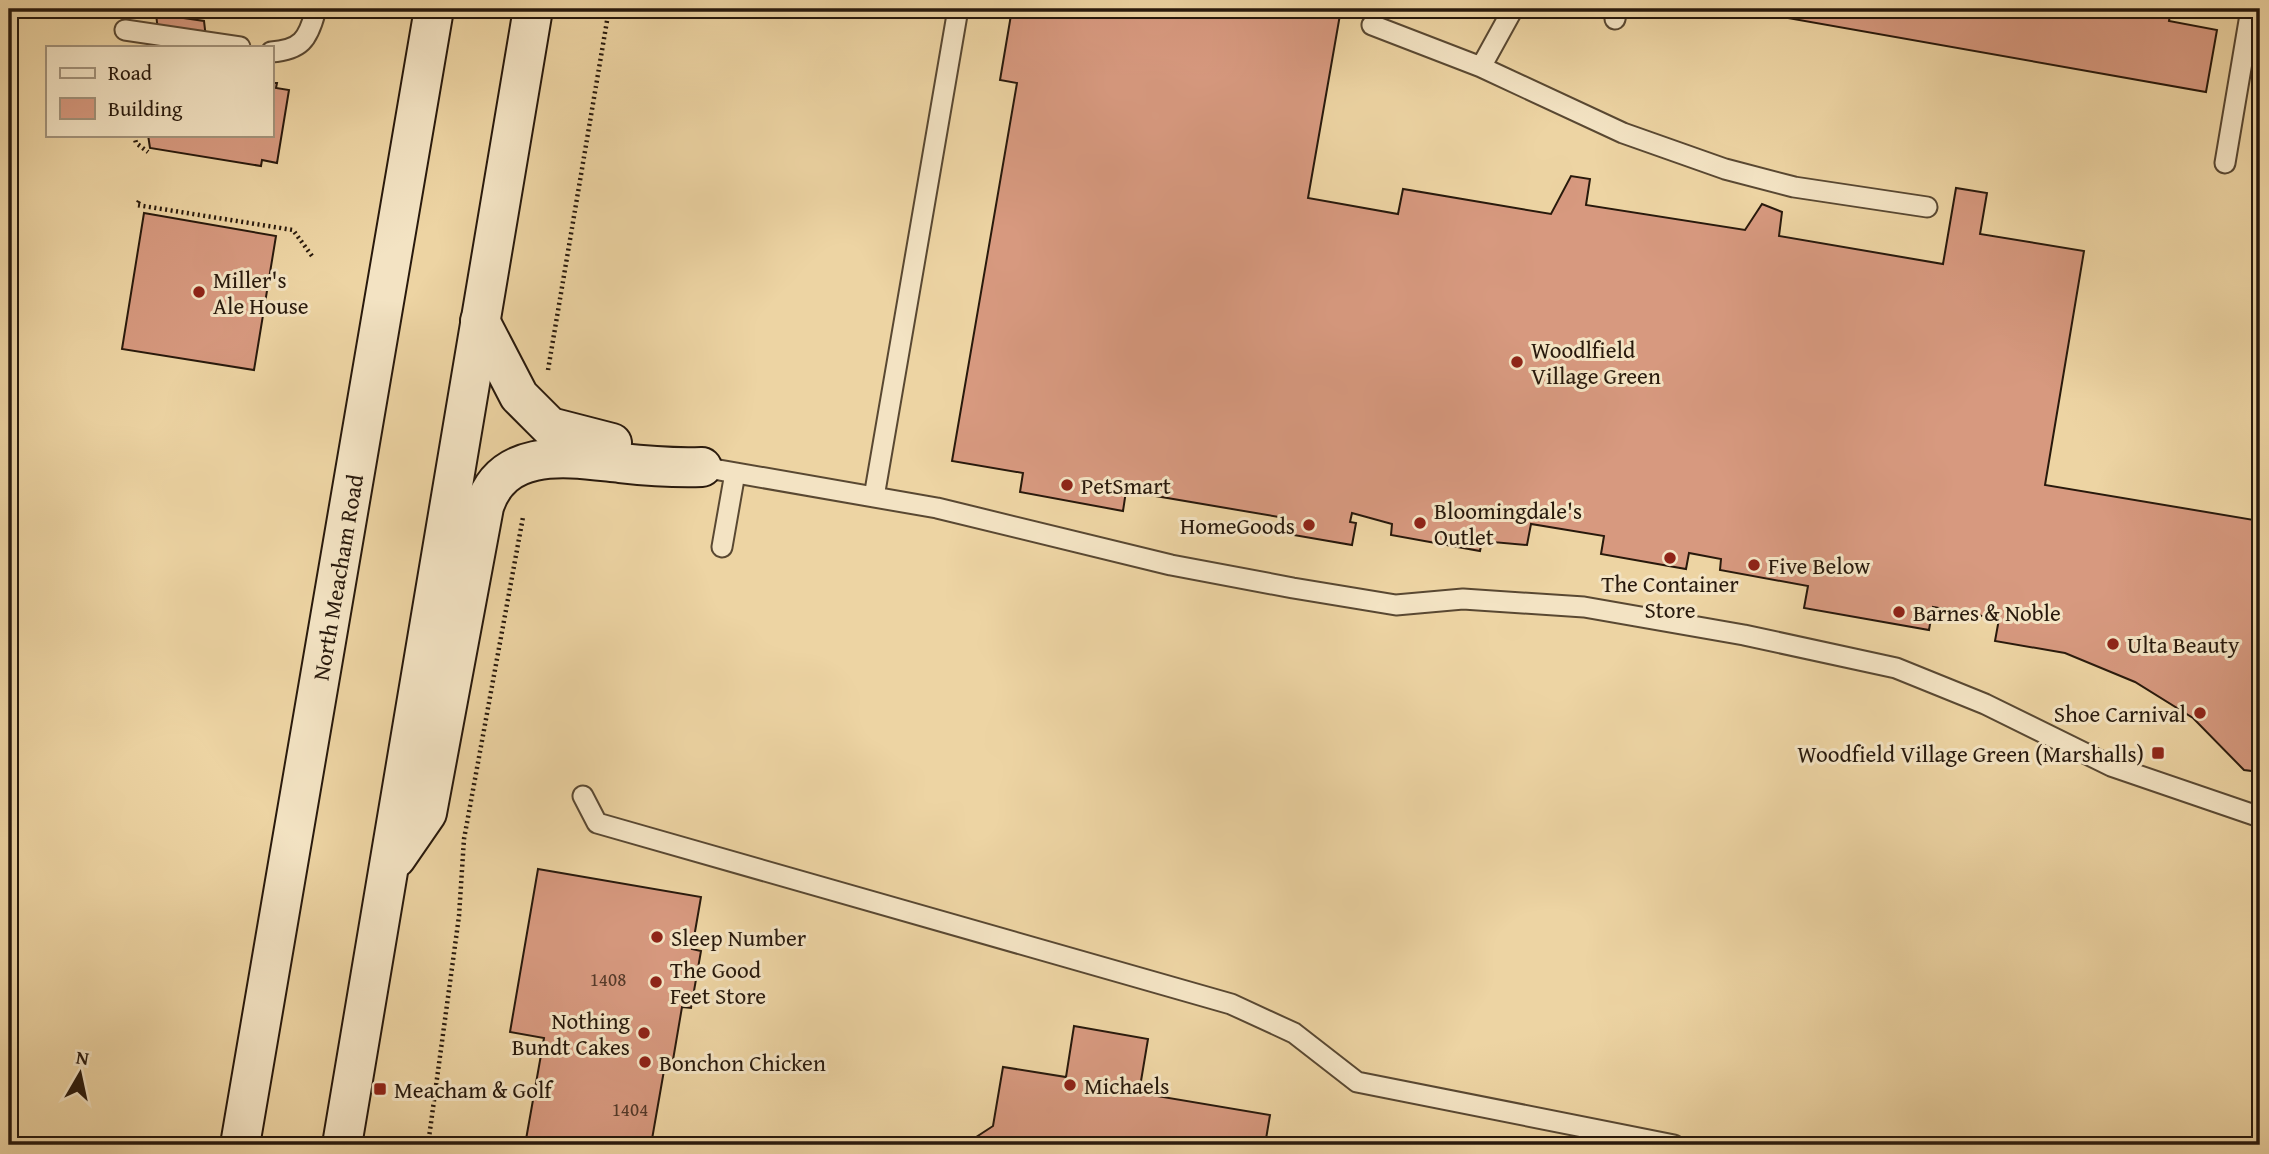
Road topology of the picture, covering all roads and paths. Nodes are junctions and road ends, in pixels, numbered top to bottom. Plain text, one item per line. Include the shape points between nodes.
1 (312, 9) edge
2 (434, 9) edge
3 (533, 9) edge
4 (609, 9) edge
5 (958, 9) edge
6 (1513, 9) edge
7 (2251, 9) edge
8 (1372, 25) dead end
9 (125, 30) dead end
10 (233, 46) edge
11 (273, 52) edge
12 (1480, 67) junction
13 (134, 136) edge
14 (148, 152) dead end
15 (2225, 163) dead end
16 (139, 201) dead end
17 (1927, 207) dead end
18 (312, 256) dead end
19 (480, 321) junction
20 (540, 417) junction
21 (718, 470) junction
22 (874, 497) junction
23 (523, 515) dead end
24 (722, 547) dead end
25 (583, 796) dead end
26 (2260, 817) edge
27 (389, 868) junction
28 (240, 1145) edge
29 (342, 1145) edge
30 (428, 1145) edge
31 (1674, 1145) edge

1 - 11 lane via 315,13 308,38
2 - 28 main road, North Meacham Road
3 - 19 main road
4 - 20 path
5 - 22 lane
6 - 12 lane
7 - 15 lane
8 - 12 lane
9 - 10 lane
12 - 17 lane via 1623,133 1725,169 1794,187
13 - 14 path
16 - 18 path via 137,205 293,230
19 - 20 main road via 519,396
19 - 27 main road
20 - 21 main road via 550,427
21 - 22 lane
21 - 24 lane
21 - 27 main road via 556,457 522,465 501,478 484,507 427,813
22 - 26 lane via 1293,589 1396,605 1463,599 1584,607 1896,668 1985,704 2111,766
23 - 30 path via 464,839 459,916
25 - 31 lane via 597,823 1231,1004 1294,1033 1357,1082
27 - 29 main road

